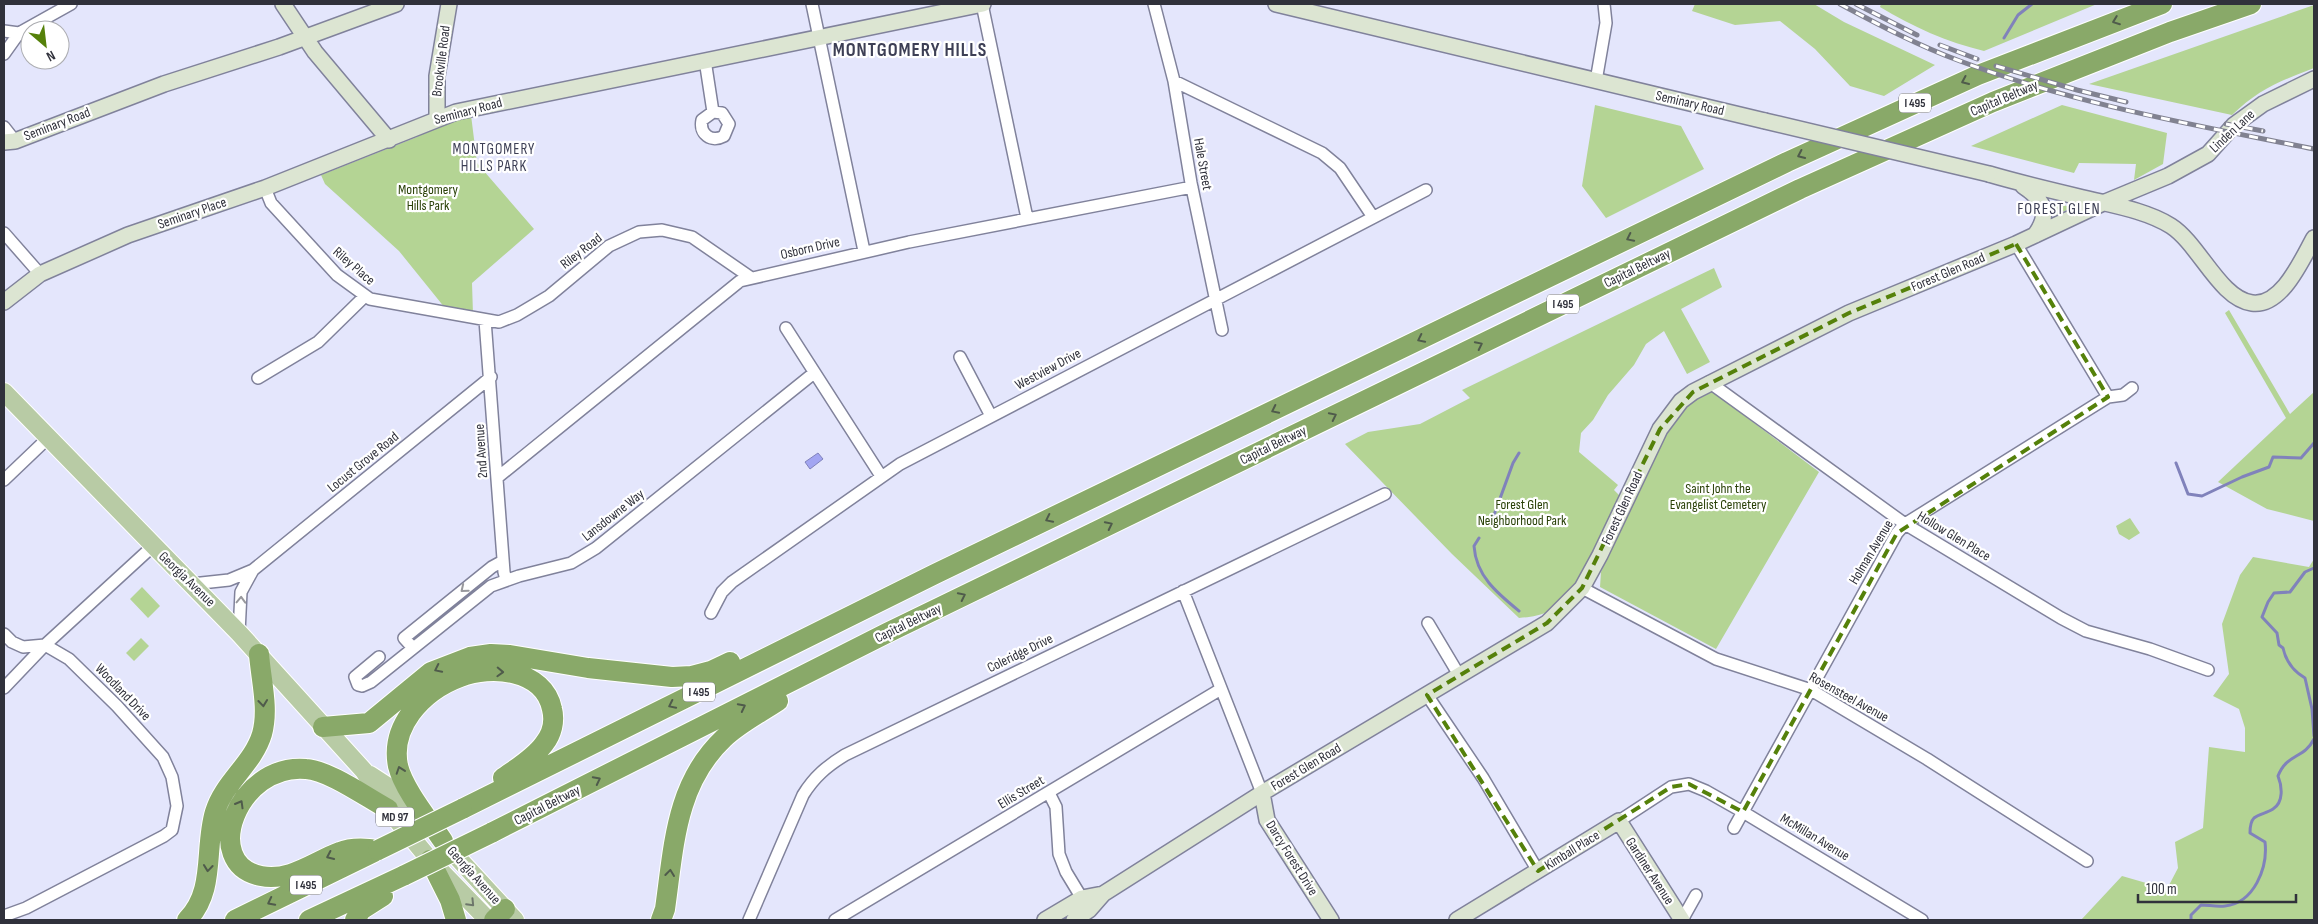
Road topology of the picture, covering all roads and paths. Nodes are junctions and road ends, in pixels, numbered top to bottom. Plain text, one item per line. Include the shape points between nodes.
1 (71, 4) edge
2 (283, 4) edge
3 (396, 4) edge
4 (450, 4) edge
5 (812, 4) edge
6 (982, 4) edge
7 (1154, 4) edge
8 (1276, 4) edge
9 (1604, 4) edge
10 (2162, 4) edge
11 (2251, 4) edge
12 (43, 20) edge
13 (4, 31) edge
14 (20, 33) joint
15 (818, 36) junction
16 (305, 37) junction
17 (4, 54) edge
18 (705, 60) junction
19 (2314, 79) edge
20 (1596, 80) junction
21 (1174, 81) junction
22 (2314, 89) edge
23 (713, 112) dead end
24 (437, 118) junction
25 (4, 127) edge
26 (389, 140) junction
27 (7, 144) edge
28 (2206, 159) junction
29 (2018, 182) junction
30 (1192, 187) junction
31 (265, 188) junction
32 (1426, 190) dead end
33 (2103, 203) junction
34 (1373, 217) junction
35 (1027, 218) junction
36 (4, 233) edge
37 (2035, 235) junction
38 (2314, 238) edge
39 (2016, 244) junction
40 (864, 251) junction
41 (40, 274) junction
42 (750, 277) junction
43 (365, 296) junction
44 (1215, 298) junction
45 (4, 302) edge
46 (486, 320) junction
47 (786, 328) dead end
48 (1222, 330) dead end
49 (960, 356) dead end
50 (814, 373) junction
51 (491, 377) junction
52 (258, 378) dead end
53 (1709, 382) junction
54 (2132, 388) dead end
55 (4, 392) edge
56 (2108, 397) junction
57 (991, 416) junction
58 (48, 438) junction
59 (881, 476) junction
60 (498, 477) junction
61 (4, 480) edge
62 (1384, 494) dead end
63 (1905, 524) junction
64 (153, 546) junction
65 (503, 561) junction
66 (253, 570) junction
67 (935, 574) junction
68 (506, 580) junction
69 (192, 584) junction
70 (1582, 588) junction
71 (1183, 591) junction
72 (711, 613) dead end
73 (1428, 623) dead end
74 (239, 633) junction
75 (887, 633) junction
76 (4, 634) edge
77 (45, 646) junction
78 (413, 648) junction
79 (259, 654) junction
80 (380, 657) dead end
81 (2208, 670) dead end
82 (1459, 675) junction
83 (4, 688) edge
84 (1221, 689) junction
85 (1811, 690) junction
86 (1427, 694) junction
87 (323, 726) junction
88 (364, 771) junction
89 (1689, 784) joint
90 (1049, 793) junction
91 (1262, 793) junction
92 (388, 809) junction
93 (462, 809) junction
94 (1743, 812) junction
95 (1619, 821) junction
96 (1734, 828) dead end
97 (443, 841) junction
98 (378, 850) junction
99 (430, 860) junction
100 (2087, 861) dead end
101 (1538, 871) junction
102 (405, 875) junction
103 (1696, 895) dead end
104 (1085, 904) junction
105 (4, 916) edge
106 (505, 916) edge
107 (187, 920) edge
108 (235, 920) edge
109 (309, 920) edge
110 (355, 920) edge
111 (456, 920) edge
112 (488, 920) edge
113 (661, 920) edge
114 (750, 920) edge
115 (835, 920) edge
116 (1045, 920) edge
117 (1074, 920) edge
118 (1331, 920) edge
119 (1459, 920) edge
120 (1682, 920) edge
121 (1922, 920) edge

1 - 12 street
2 - 16 main road
3 - 16 main road
4 - 24 main road, Brookville Road via 437,76
5 - 15 street
6 - 15 main road, Seminary Road
6 - 35 street
7 - 21 street, Hale Street
8 - 20 main road, Seminary Road
9 - 20 street via 1606,23
10 -> 67 highway, I 495 via 1978,75 1871,123
75 -> 11 highway, Capital Beltway / I 495 via 1809,185 1993,102 2170,32
13 - 14 street
14 - 17 street
15 - 18 main road, Seminary Road
15 - 40 street
16 - 26 main road
16 - 27 main road, Seminary Road via 164,84
18 - 23 street
18 - 24 main road, Seminary Road via 516,98
19 - 28 main road, Linden Lane via 2256,108 2234,125
20 - 29 main road, Seminary Road, bridge
21 - 30 street, Hale Street
21 - 34 street via 1322,153 1340,168
22 - 28 main road, Linden Lane via 2251,120
24 - 26 main road, Seminary Road
25 - 27 street
26 - 31 main road, Seminary Place
28 - 33 main road, Forest Glen Road via 2180,174
29 - 33 main road, Seminary Road
29 - 37 main road via 2040,199 2043,207 2043,224
30 - 35 street, Osborn Drive
30 - 44 street, Hale Street
31 - 41 main road, Seminary Place via 128,235
31 - 43 street, Riley Place via 271,203 332,269
32 - 34 street, Westview Drive
33 - 37 main road, Forest Glen Road
33 - 38 main road, Seminary Road via 2173,227 2192,244 2234,295 2252,303 2263,303 2285,287
34 - 44 street, Westview Drive
35 - 40 street, Osborn Drive
36 - 41 street
37 - 39 main road, Forest Glen Road
39 - 53 main road, Forest Glen Road via 1849,314
39 - 56 street
40 - 42 street, Osborn Drive
41 - 45 main road, Seminary Place
42 - 46 street, Riley Road via 692,237 662,230 639,232 609,246 549,296 517,315 499,322
42 - 60 street, Osborn Drive via 740,281
43 - 46 street, Riley Place
43 - 52 street via 318,342
44 - 48 street, Hale Street
44 - 57 street, Westview Drive
46 - 51 street, 2nd Avenue
47 - 50 street
49 - 57 street
50 - 59 street
50 - 68 street, Lansdowne Way via 596,548 571,563
51 - 60 street, 2nd Avenue
51 - 66 street, Locust Grove Road
53 - 63 street, Hollow Glen Place
53 - 70 main road, Forest Glen Road via 1681,401 1660,428
54 - 56 street, Holman Avenue via 2122,395
55 - 58 main road, Georgia Avenue / MD 97
56 - 63 street, Holman Avenue
57 - 59 street, Westview Drive
58 - 61 street
58 - 64 main road, Georgia Avenue / MD 97
59 - 72 street, Westview Drive via 732,582 722,592
60 - 65 street, 2nd Avenue
62 - 71 street, Coleridge Drive
63 - 81 street, Hollow Glen Place via 2086,631
63 - 85 street, Holman Avenue via 1897,533
64 - 69 main road, Georgia Avenue / MD 97
64 - 77 street
65 - 68 street, 2nd Avenue
65 -> 78 street via 404,638
66 - 69 street, Locust Grove Road via 229,580
74 -> 66 street, Locust Grove Road via 241,592
67 -> 87 highway via 915,571 711,671 692,676 653,677 492,654 470,657 431,672 369,723
67 -> 93 highway, I 495
68 - 78 street, Lansdowne Way via 491,586
69 - 74 main road, Georgia Avenue / MD 97
70 - 82 main road, Forest Glen Road via 1547,623
70 - 85 street, Rosensteel Avenue via 1716,659
71 - 84 street
71 - 114 street, Coleridge Drive via 827,766 803,795
73 - 82 street
74 - 79 main road, Georgia Avenue / MD 97
102 -> 75 highway, Capital Beltway / I 495, bridge
113 -> 75 highway via 679,815 696,772 710,753 744,722
76 - 77 street, Woodland Drive via 23,647
77 - 83 street
77 - 105 street, Woodland Drive via 69,659 163,757 172,777 176,815 172,830 164,836 26,908
78 - 80 street, Lansdowne Way via 370,682 358,685 355,677
79 - 87 main road, Georgia Avenue / MD 97
79 -> 107 highway via 265,717 262,734 215,810 204,891
82 - 86 main road, Forest Glen Road
84 - 90 street, Ellis Street
84 - 91 street
85 - 94 street, Holman Avenue
85 - 100 street, Rosensteel Avenue
86 - 91 main road, Forest Glen Road
86 - 101 street via 1483,778
87 - 88 main road, Georgia Avenue / MD 97
88 - 92 main road, Georgia Avenue / MD 97
88 - 97 main road, Georgia Avenue / MD 97 via 387,786
89 - 94 street, McMillan Avenue
89 - 95 street, Kimball Place via 1672,786
90 - 104 street via 1056,807 1059,854
90 - 115 street, Ellis Street
91 - 104 main road, Forest Glen Road
91 - 118 main road, Darcy Forest Drive via 1267,820
98 -> 92 highway via 342,851 291,875 262,876 250,872 233,852 231,827 242,799 254,786 281,771 294,769 324,773
92 - 99 main road, Georgia Avenue / MD 97
97 -> 93 highway via 398,767 398,738 404,722 428,695 460,676 497,671 525,676 547,694 554,718 552,732 536,754
93 - 98 highway, I 495, bridge
94 - 96 street, Holman Avenue
94 - 121 street, McMillan Avenue
95 - 101 main road, Kimball Place
95 - 120 main road, Gardiner Avenue
97 - 106 main road, Georgia Avenue / MD 97
98 -> 108 highway, I 495
99 - 111 highway
99 -> 112 main road, Georgia Avenue / MD 97
101 - 119 main road, Kimball Place
102 - 109 highway, Capital Beltway / I 495
102 - 110 highway via 392,891 361,910
103 - 120 street
104 - 116 main road, Forest Glen Road
104 - 117 main road, Forest Glen Road

